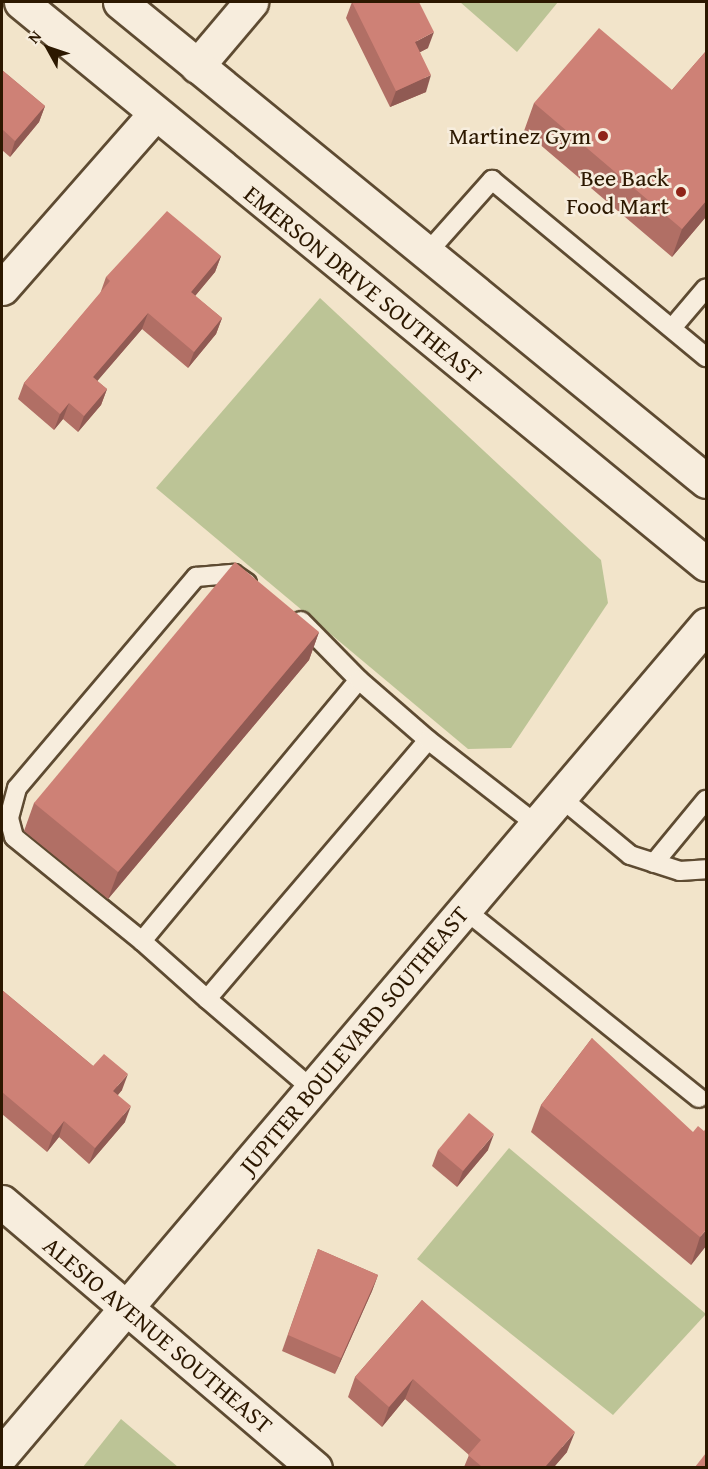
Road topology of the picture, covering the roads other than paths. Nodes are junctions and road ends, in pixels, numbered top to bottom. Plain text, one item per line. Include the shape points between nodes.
1 (21, 2) edge
2 (120, 2) edge
3 (251, 2) edge
4 (197, 66) junction
5 (155, 114) junction
6 (427, 254) junction
7 (2, 288) edge
8 (706, 288) edge
9 (672, 328) junction
10 (706, 357) edge
11 (706, 481) edge
12 (706, 564) edge
13 (263, 594) edge
14 (282, 607) edge
15 (706, 625) edge
16 (359, 680) junction
17 (428, 740) junction
18 (560, 796) junction
19 (706, 800) edge
20 (537, 825) junction
21 (654, 862) junction
22 (706, 869) edge
23 (465, 910) junction
24 (142, 941) junction
25 (207, 999) junction
26 (312, 1089) junction
27 (699, 1098) dead end
28 (2, 1202) edge
29 (126, 1307) junction
30 (2, 1454) edge
31 (315, 1467) edge

1 - 5 street, EMERSON DRIVE SOUTHEAST
2 - 4 street
3 - 4 street
4 - 6 street
5 - 7 street
5 - 12 street, EMERSON DRIVE SOUTHEAST
6 - 9 lane via 492,180
6 - 11 street
8 - 9 lane
9 - 10 lane
13 - 24 lane via 234,574 196,577 17,788 9,818 14,837
14 - 16 lane
15 - 18 street, JUPITER BOULEVARD SOUTHEAST
16 - 17 lane
16 - 24 lane
17 - 20 lane
17 - 25 lane
18 - 20 street, JUPITER BOULEVARD SOUTHEAST
18 - 21 lane via 630,855
19 - 21 lane
20 - 23 street, JUPITER BOULEVARD SOUTHEAST
21 - 22 lane via 680,871
23 - 26 street, JUPITER BOULEVARD SOUTHEAST
23 - 27 lane
24 - 25 lane
25 - 26 lane
26 - 29 street, JUPITER BOULEVARD SOUTHEAST
28 - 29 street, ALESIO AVENUE SOUTHEAST
29 - 30 street, JUPITER BOULEVARD SOUTHEAST
29 - 31 street, ALESIO AVENUE SOUTHEAST

